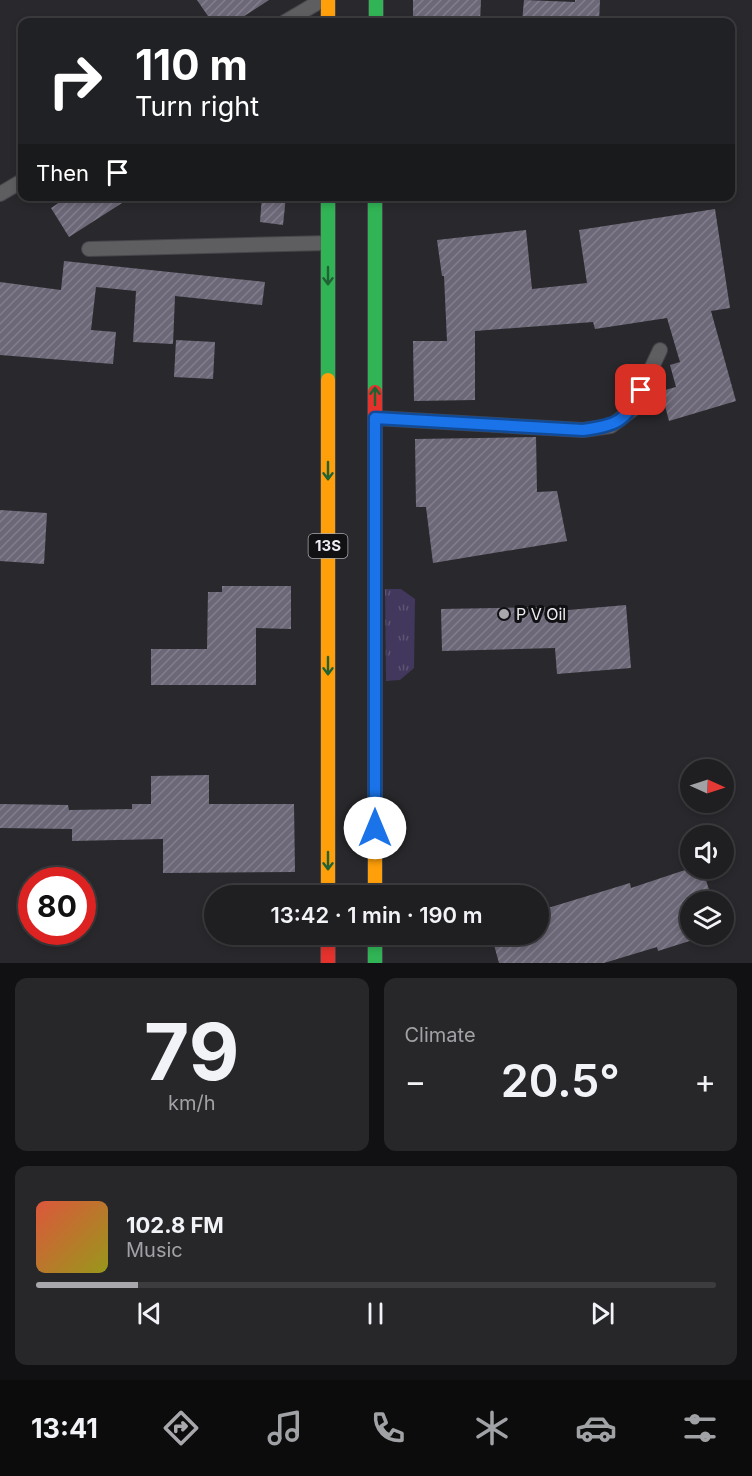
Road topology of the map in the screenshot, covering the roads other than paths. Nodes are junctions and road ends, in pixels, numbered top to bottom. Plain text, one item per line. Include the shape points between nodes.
1 (322, 0) edge
2 (328, 0) edge
3 (376, 0) edge
4 (292, 18) edge
5 (328, 18) edge
6 (376, 18) edge
7 (18, 183) edge
8 (0, 194) edge
9 (328, 201) edge
10 (375, 201) edge
11 (328, 243) junction
12 (88, 249) dead end
13 (660, 350) dead end
14 (375, 418) junction
15 (328, 885) edge
16 (375, 885) edge
17 (328, 945) edge
18 (375, 945) edge
19 (328, 963) edge
20 (375, 963) edge

1 - 4 lane
2 - 5 highway
3 - 6 highway
7 - 8 lane
9 - 11 highway, 13S
14 -> 10 highway
11 - 12 lane
11 -> 15 highway, 13S
13 - 14 lane via 632,410 611,426 583,430
14 - 16 highway
17 - 19 highway
18 - 20 highway

